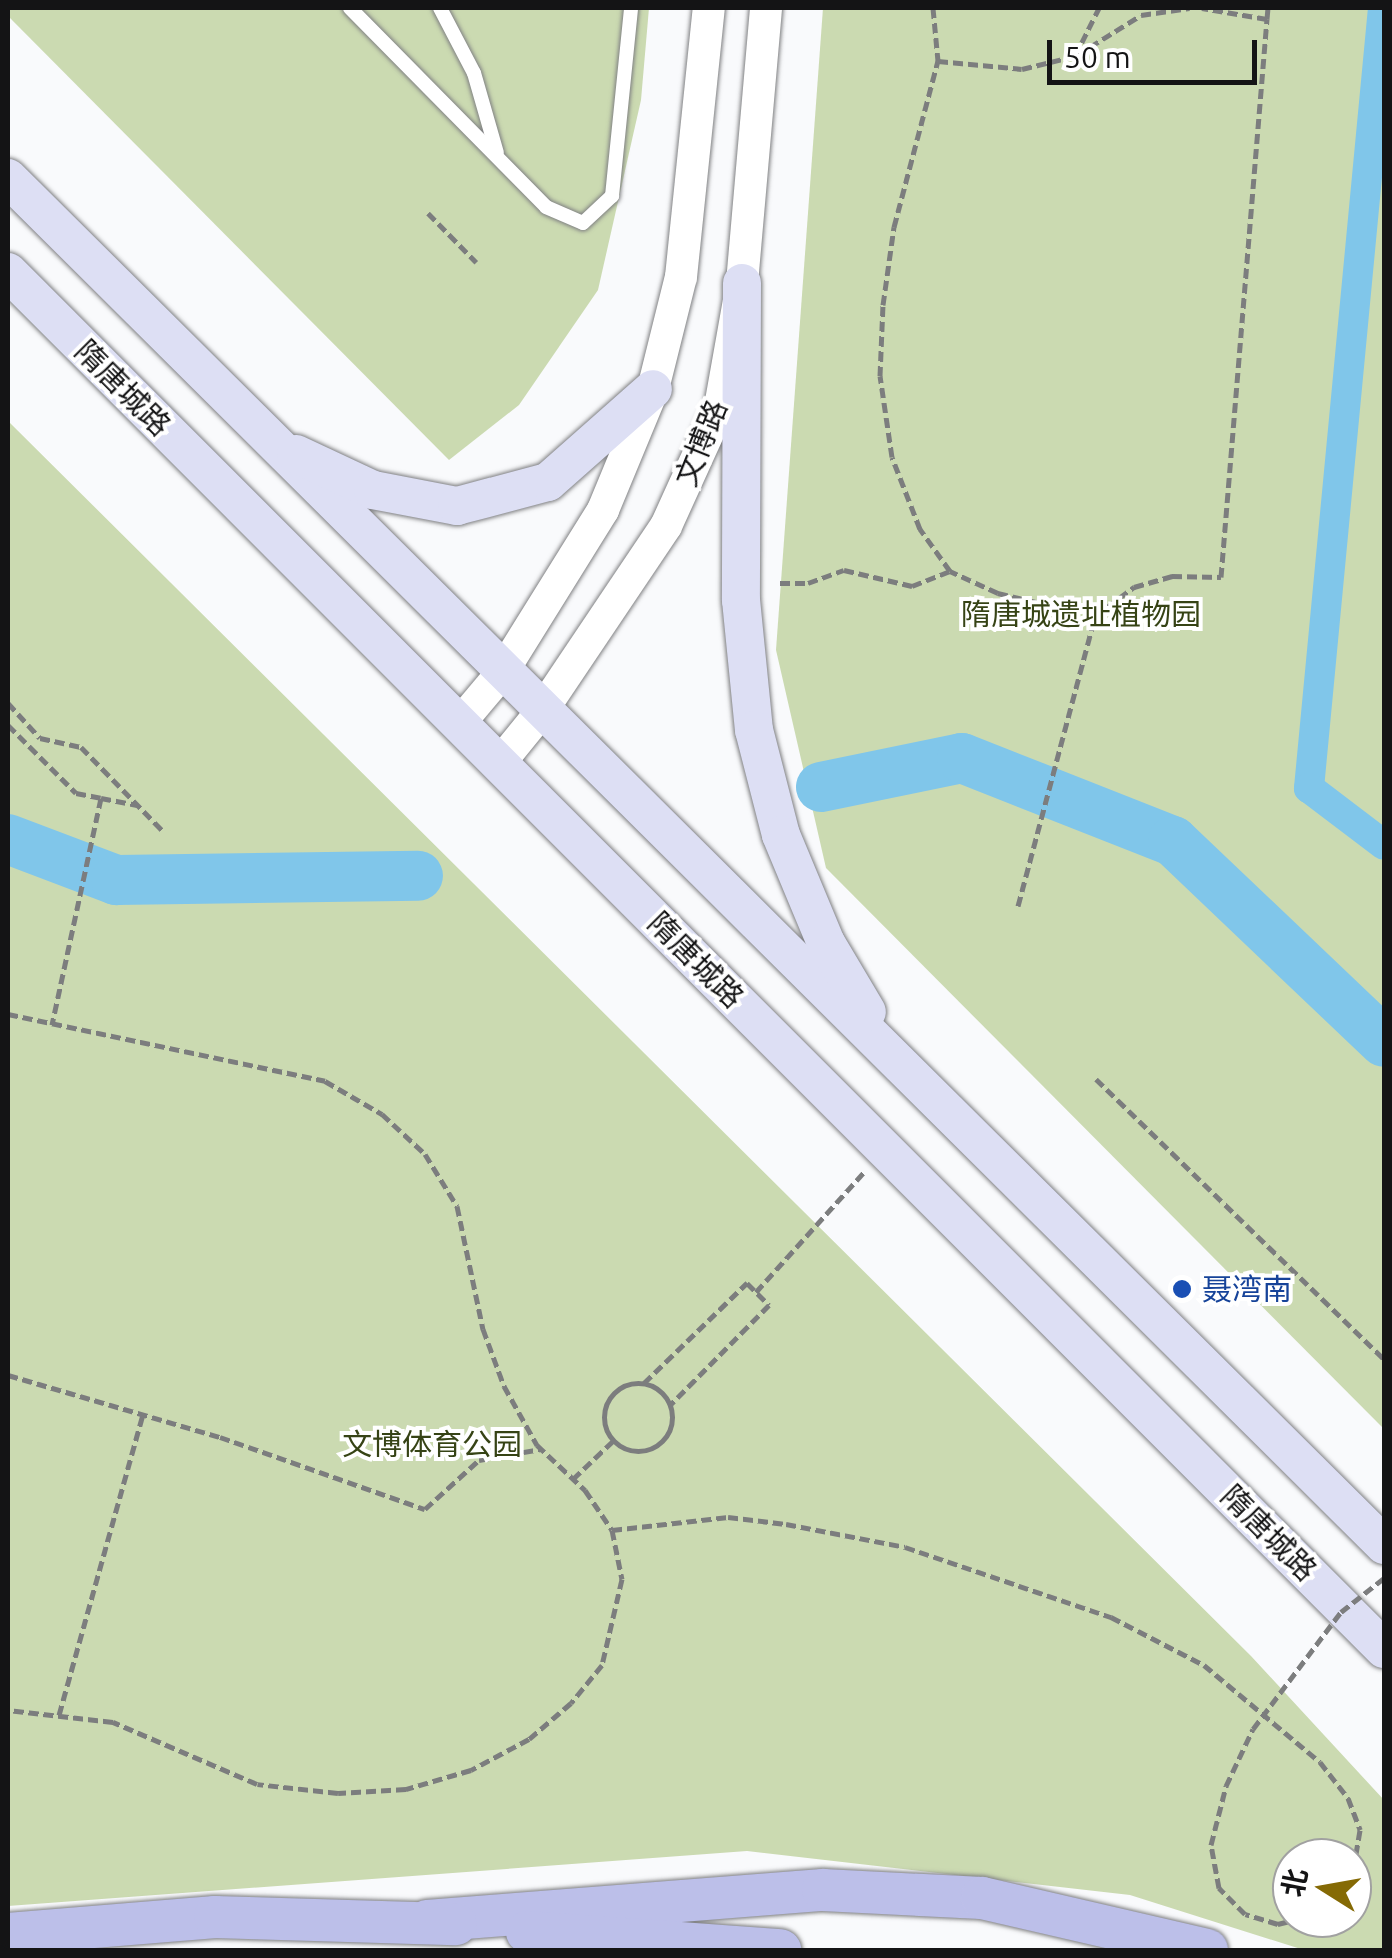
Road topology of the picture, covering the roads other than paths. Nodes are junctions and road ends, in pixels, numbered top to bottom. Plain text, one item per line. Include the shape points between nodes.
1 (350, 8) edge
2 (440, 8) edge
3 (631, 8) edge
4 (709, 8) edge
5 (766, 8) edge
6 (499, 159) junction
7 (8, 178) edge
8 (8, 272) edge
9 (742, 282) junction
10 (653, 389) junction
11 (271, 442) junction
12 (502, 674) junction
13 (542, 712) junction
14 (458, 725) junction
15 (498, 765) junction
16 (891, 1052) junction
17 (1384, 1546) edge
18 (1384, 1649) edge
19 (427, 1920) junction
20 (8, 1934) edge
21 (780, 1950) edge
22 (1207, 1950) edge

1 - 6 lane
2 - 6 lane via 474,73
3 - 6 lane via 620,150 612,196 598,216 583,224 567,220
4 - 10 street via 681,277
5 - 9 street, 文博路
7 - 11 main road
8 - 14 main road, 隋唐城路
9 - 13 street, 文博路 via 720,407 666,526
9 - 16 main road via 740,564 754,730 781,835 826,942
10 - 11 main road via 548,482 458,506 373,490
10 - 12 street via 603,510
11 - 12 main road
12 - 13 main road
12 - 14 street
13 - 15 street, 文博路
13 - 16 main road
14 - 15 main road, 隋唐城路
15 - 18 main road, 隋唐城路
16 - 17 main road
19 - 20 main road via 215,1918
19 - 21 main road
19 - 22 main road via 823,1890 982,1898

